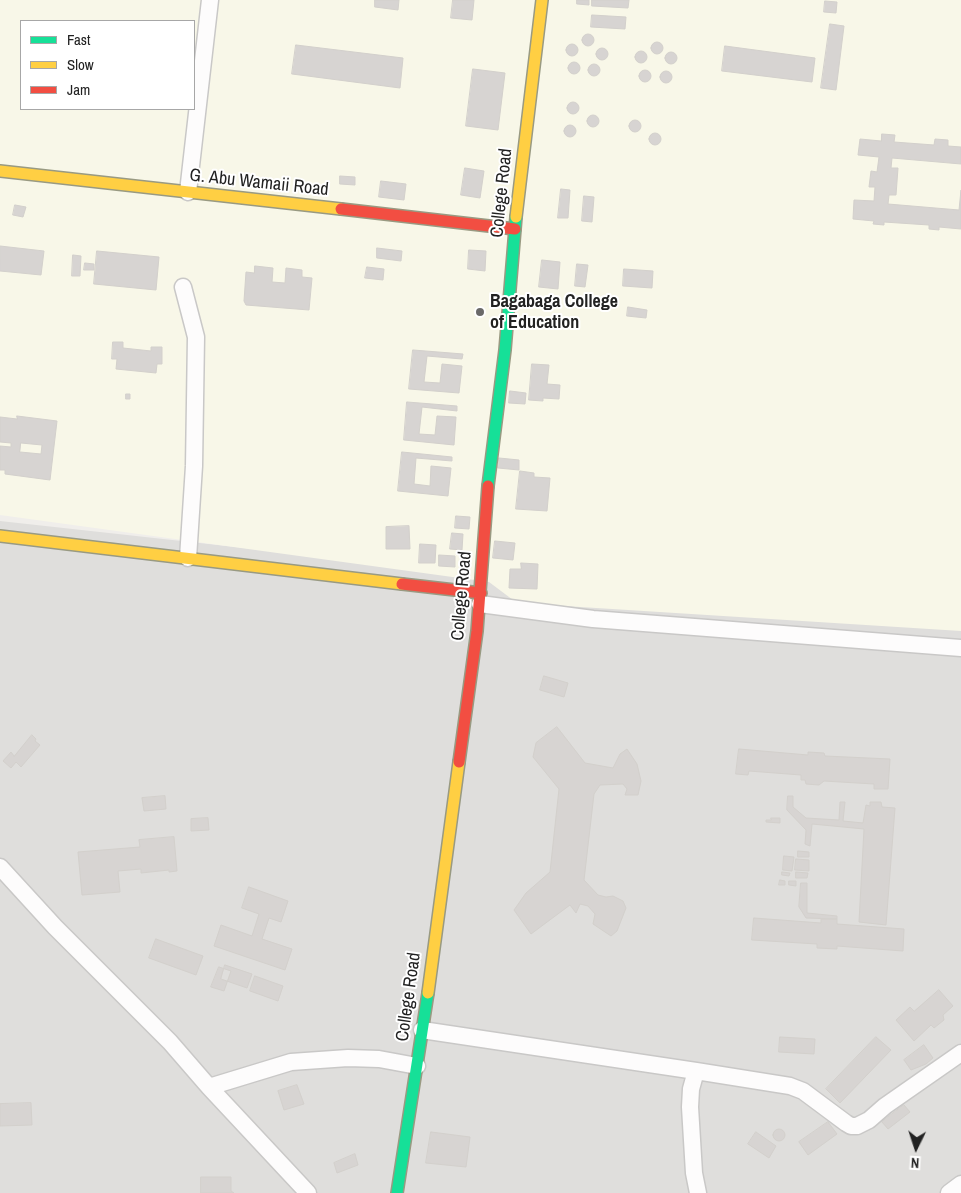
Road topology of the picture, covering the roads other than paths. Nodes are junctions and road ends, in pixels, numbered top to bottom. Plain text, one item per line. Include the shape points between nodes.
1 (210, 0) edge
2 (542, 0) edge
3 (0, 171) edge
4 (188, 192) junction
5 (515, 229) junction
6 (183, 287) dead end
7 (0, 536) edge
8 (188, 558) junction
9 (480, 598) junction
10 (961, 648) edge
11 (0, 867) edge
12 (422, 1030) junction
13 (961, 1053) edge
14 (417, 1066) junction
15 (696, 1071) junction
16 (209, 1087) junction
17 (961, 1184) edge
18 (308, 1193) edge
19 (397, 1193) edge
20 (698, 1193) edge
21 (949, 1193) edge

1 - 4 street
2 - 5 street, College Road
3 - 4 street, G. Abu Wamaii Road
4 - 5 street, G. Abu Wamaii Road
5 - 9 street, College Road
6 - 8 street via 196,336 194,466
7 - 8 street
8 - 9 street
9 - 10 street via 592,619
9 - 12 street, College Road
11 - 16 street via 170,1042
12 - 14 street, College Road
12 - 15 street
13 - 15 street via 857,1126 851,1126 803,1091 790,1086
14 - 16 street via 379,1059 348,1058 291,1062
14 - 19 street, College Road
15 - 20 street via 690,1090 690,1107
16 - 18 street
17 - 21 street

